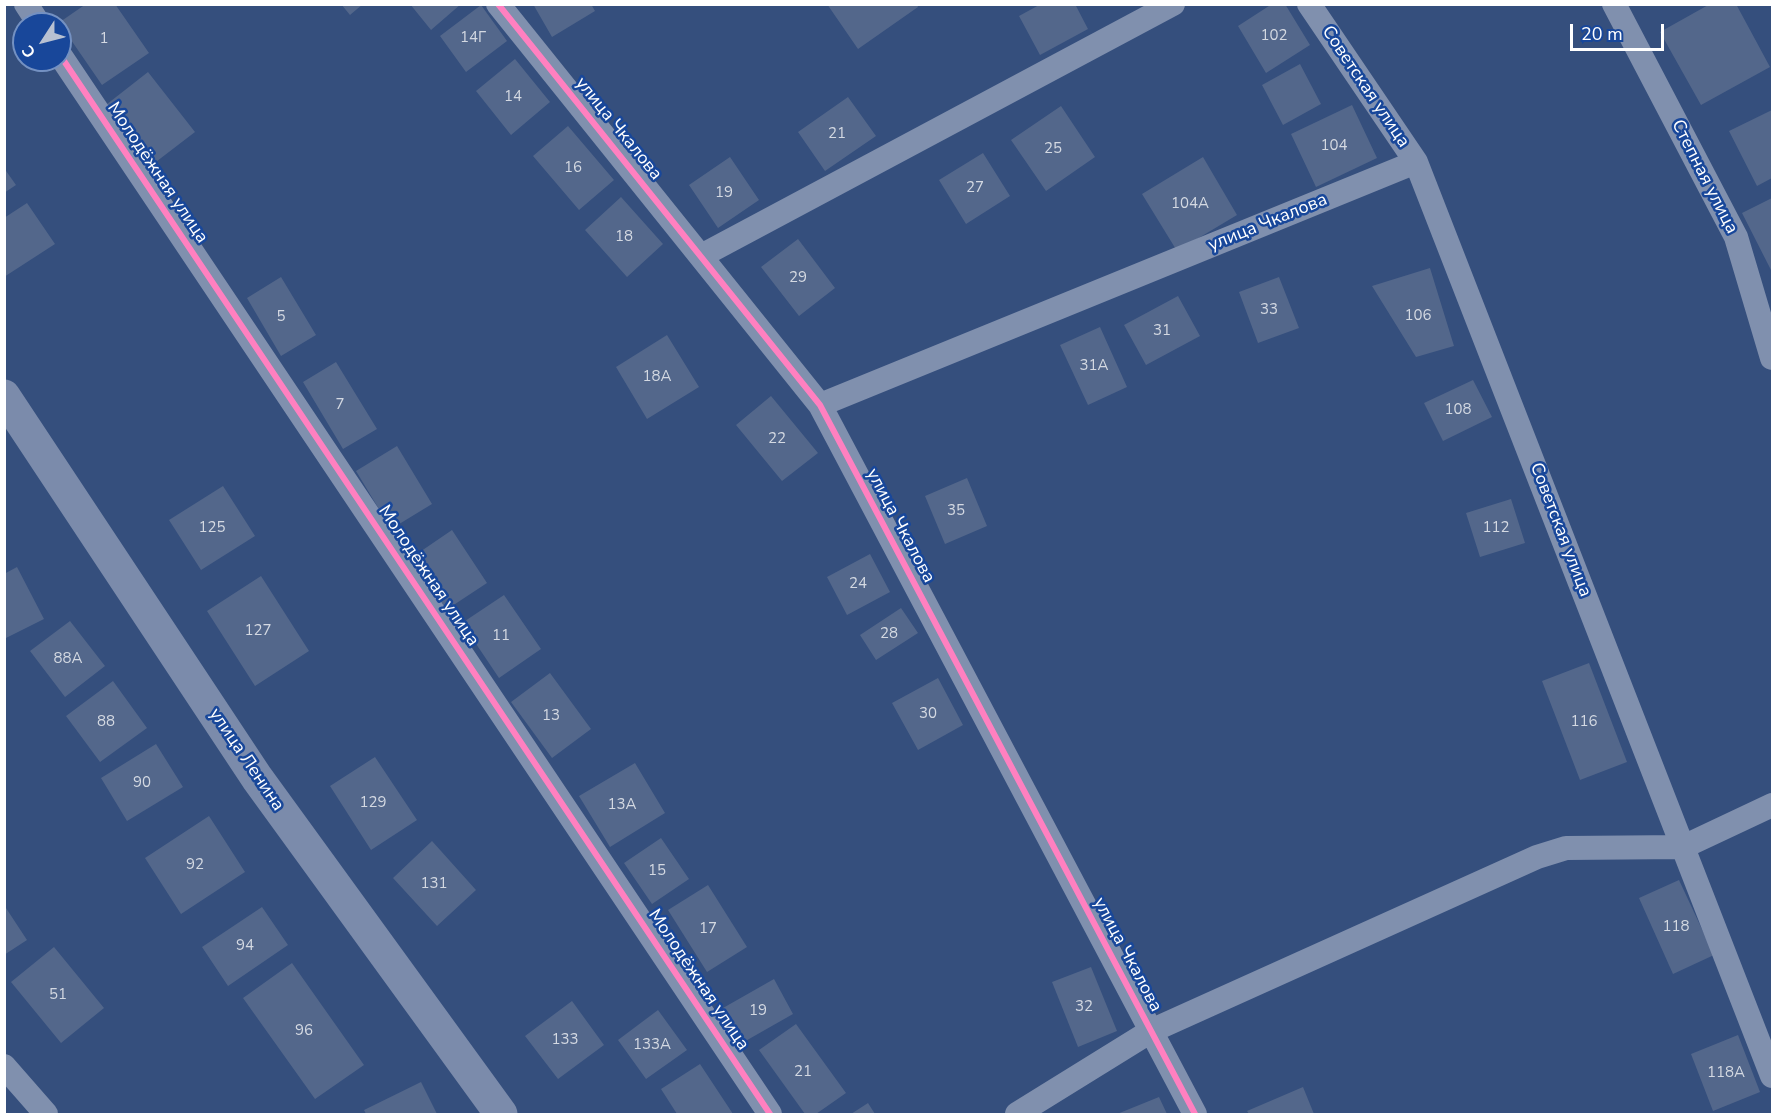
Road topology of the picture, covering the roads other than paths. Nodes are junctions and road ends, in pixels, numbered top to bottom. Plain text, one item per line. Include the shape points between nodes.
1 (498, 4) edge
2 (1173, 4) edge
3 (1309, 4) edge
4 (1614, 4) edge
5 (71, 72) edge
6 (1416, 162) junction
7 (701, 256) junction
8 (1773, 358) edge
9 (4, 396) edge
10 (820, 405) junction
11 (1773, 805) edge
12 (1683, 847) junction
13 (1151, 1031) junction
14 (4, 1066) edge
15 (1773, 1076) edge
16 (46, 1114) edge
17 (501, 1114) edge
18 (770, 1114) edge
19 (1017, 1114) edge
20 (1195, 1114) edge

1 - 7 street, улица Чкалова
2 - 7 street
3 - 6 street, Советская улица
4 - 8 street, Степная улица via 1736,237
5 - 18 street, Молодёжная улица
6 - 10 street, улица Чкалова
6 - 12 street, Советская улица
7 - 10 street, улица Чкалова
9 - 17 main road, улица Ленина via 257,778
10 - 13 street, улица Чкалова
11 - 12 street
12 - 13 street via 1566,848 1537,857
12 - 15 street, Советская улица
13 - 19 street
13 - 20 street, улица Чкалова
14 - 16 street

